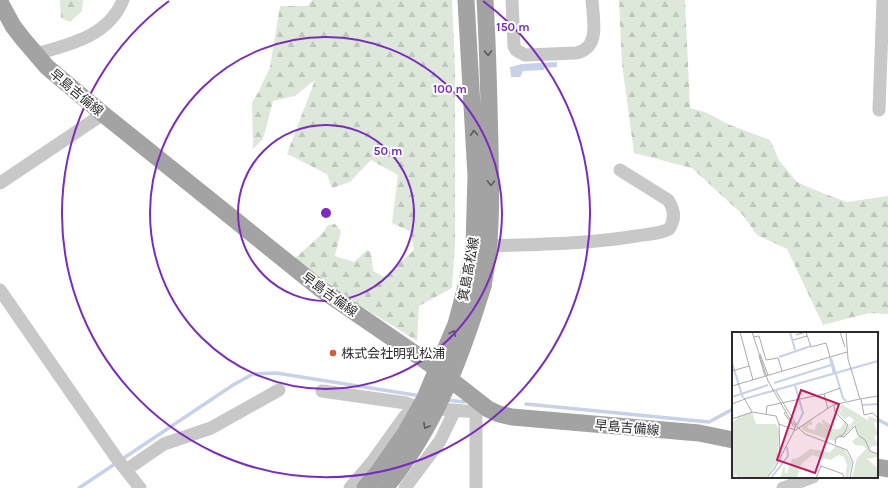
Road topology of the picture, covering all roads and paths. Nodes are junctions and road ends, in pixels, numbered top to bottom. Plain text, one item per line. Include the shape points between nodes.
1 (123, 0) edge
2 (466, 0) edge
3 (485, 0) edge
4 (512, 0) edge
5 (592, 0) edge
6 (883, 0) edge
7 (0, 2) edge
8 (36, 54) junction
9 (879, 110) dead end
10 (103, 114) junction
11 (620, 170) dead end
12 (0, 183) edge
13 (489, 246) junction
14 (475, 285) junction
15 (0, 290) edge
16 (279, 390) dead end
17 (322, 391) dead end
18 (476, 406) junction
19 (416, 407) junction
20 (455, 410) junction
21 (732, 440) edge
22 (120, 463) junction
23 (878, 467) edge
24 (888, 469) edge
25 (810, 478) edge
26 (140, 488) edge
27 (350, 488) edge
28 (364, 488) edge
29 (385, 488) edge
30 (405, 488) edge
31 (476, 488) edge
32 (783, 488) edge

1 - 8 street via 111,20 100,30 88,37
14 -> 2 main road, 箕島高松線 via 476,176
3 -> 13 main road, 箕島高松線 via 491,178
4 - 5 street via 514,46 525,55 576,53 587,49 594,38
6 - 9 street
7 - 8 main road, 早島吉備線 via 13,26
8 - 10 main road, 早島吉備線 via 47,67
10 - 12 street
10 - 18 main road, 早島吉備線 via 322,290 433,366
11 - 13 street via 668,200 674,211 669,229 615,239
13 - 14 main road, 箕島高松線
28 -> 14 main road, 箕島高松線, bridge via 379,471 424,400
14 -> 29 main road, 箕島高松線, bridge via 470,329 457,365 418,441
15 - 22 street
16 - 22 street via 211,428
17 - 19 street via 406,403
18 - 20 street
18 - 21 main road, 早島吉備線 via 512,417 699,433
18 - 31 street
19 - 20 street
19 - 27 street via 405,416
20 - 30 street via 440,441
22 - 26 street
23 - 24 main road
25 - 32 street

